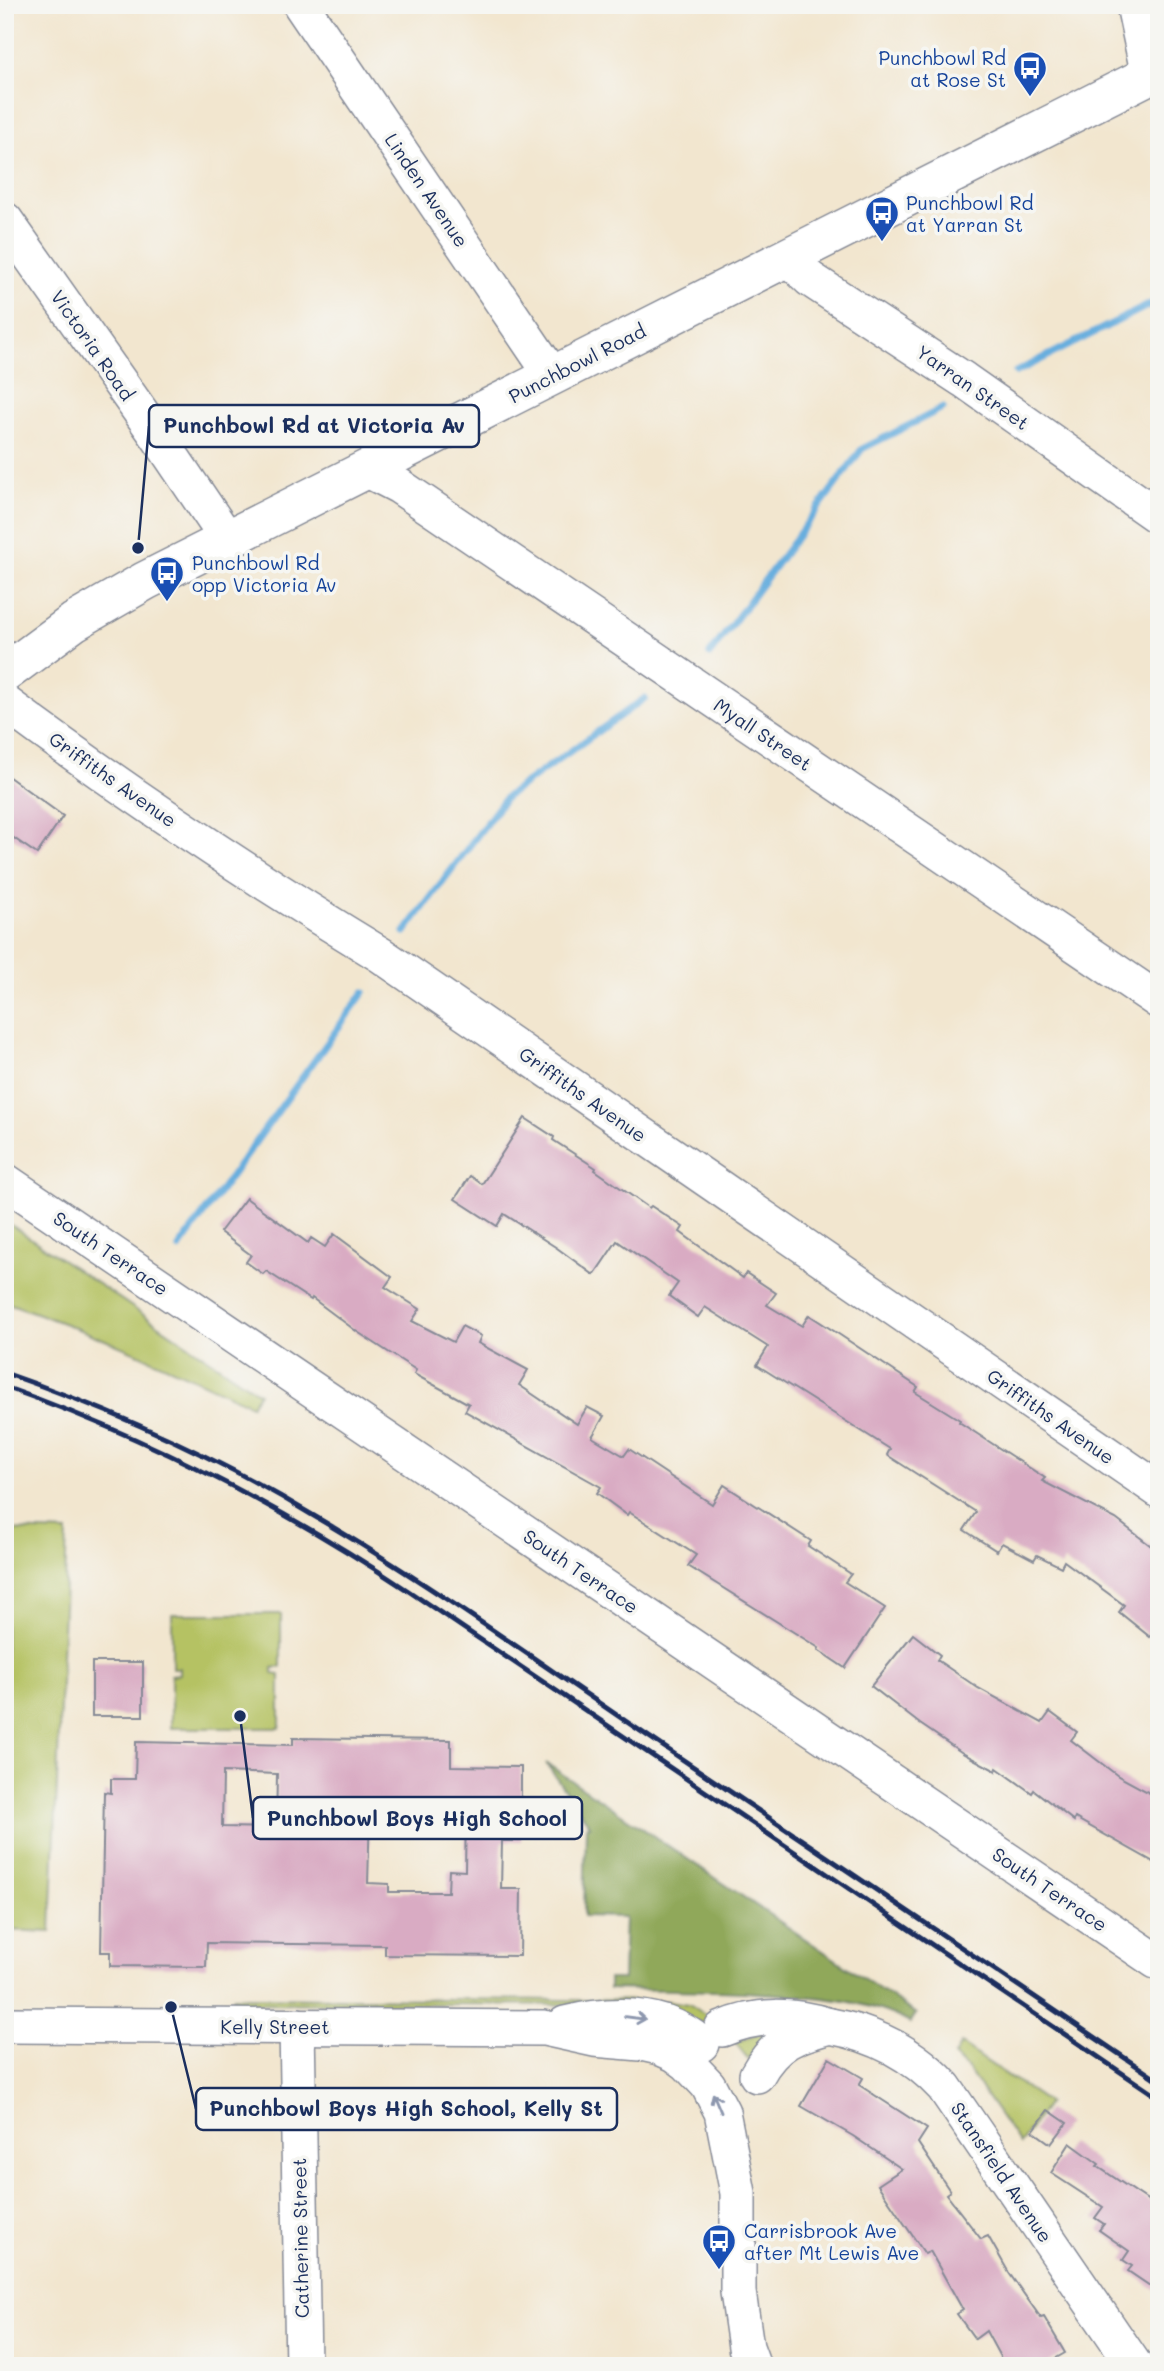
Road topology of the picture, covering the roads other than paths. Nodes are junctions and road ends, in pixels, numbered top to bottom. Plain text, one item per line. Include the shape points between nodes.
1 (301, 5) edge
2 (1134, 5) edge
3 (1154, 73) edge
4 (5, 220) edge
5 (787, 257) junction
6 (552, 375) junction
7 (366, 469) junction
8 (1159, 517) edge
9 (228, 540) junction
10 (5, 673) edge
11 (5, 703) edge
12 (1159, 1001) edge
13 (5, 1181) edge
14 (1159, 1490) edge
15 (1158, 1969) edge
16 (5, 2025) edge
17 (297, 2026) junction
18 (830, 2026) junction
19 (697, 2040) junction
20 (757, 2075) dead end
21 (303, 2366) edge
22 (753, 2366) edge
23 (1135, 2366) edge

1 - 6 street, Linden Avenue
2 - 3 street
3 - 5 main road, Punchbowl Road
4 - 9 street, Victoria Road
5 - 6 main road, Punchbowl Road
5 - 8 street, Yarran Street via 810,279
6 - 7 main road, Punchbowl Road
7 - 9 main road, Punchbowl Road
7 - 12 street, Myall Street via 399,486
9 - 10 main road, Punchbowl Road via 145,580 74,622
11 - 14 street, Griffiths Avenue via 284,896 393,963
13 - 15 street, South Terrace
16 - 17 street, Kelly Street
17 - 19 street, Kelly Street via 544,2028 614,2015 659,2022
17 - 21 street, Catherine Street
18 - 19 street, Stansfield Avenue via 777,2016 750,2019
18 - 20 street via 780,2045
18 - 23 street, Stansfield Avenue via 858,2032 904,2052 928,2069
19 - 22 street, Kelly Street via 729,2074 748,2125 748,2152 738,2193 738,2292

